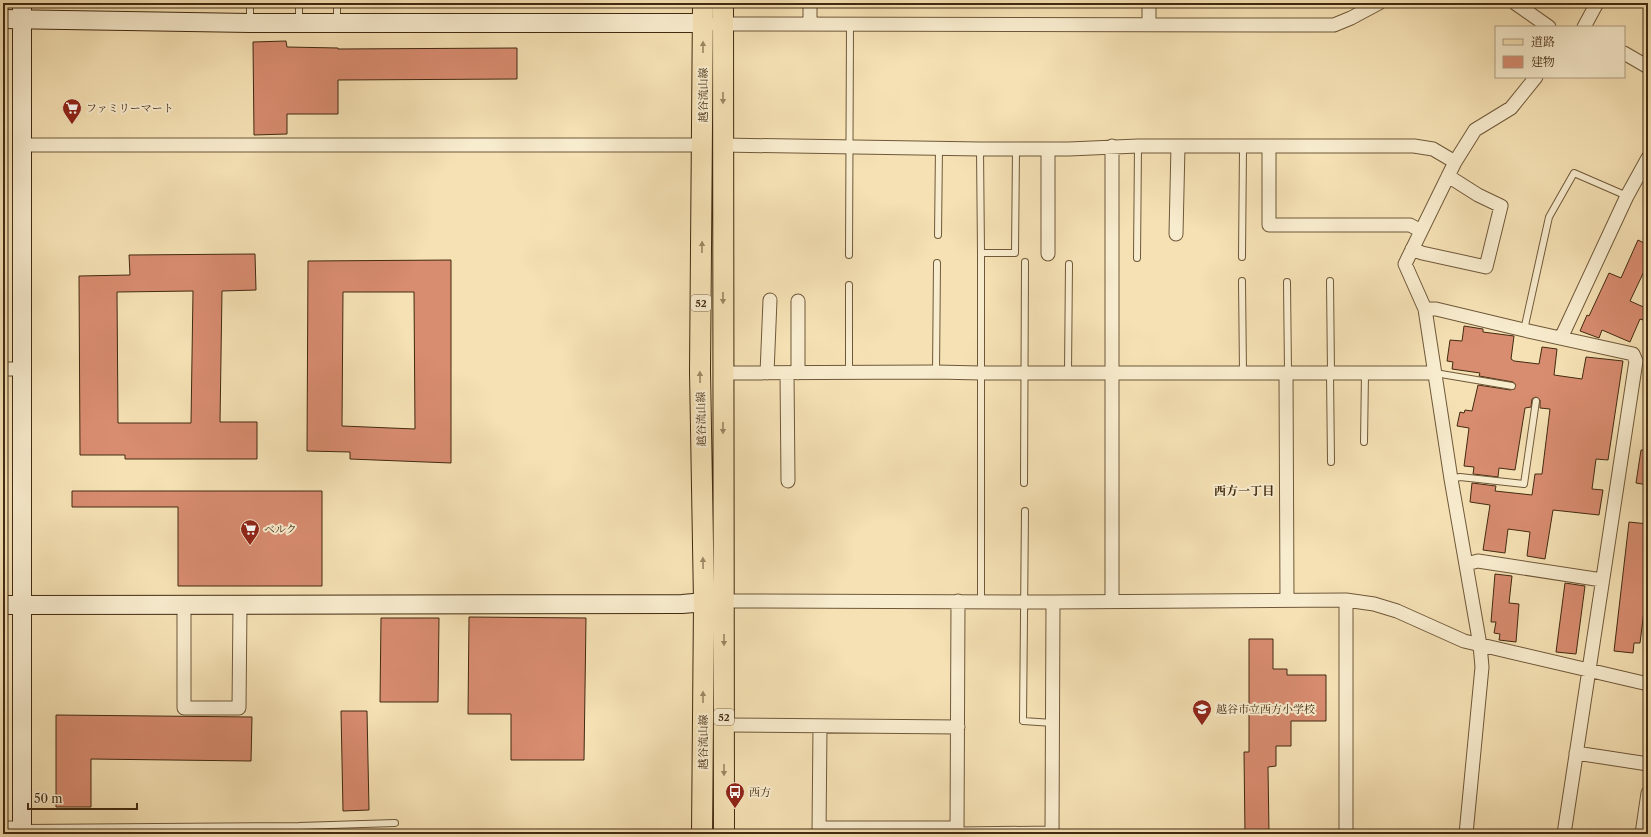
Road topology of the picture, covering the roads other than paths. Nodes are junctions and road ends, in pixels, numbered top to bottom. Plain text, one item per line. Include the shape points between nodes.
1 (250, 3) edge
2 (299, 3) edge
3 (337, 3) edge
4 (704, 3) edge
5 (722, 3) edge
6 (810, 3) edge
7 (1149, 3) edge
8 (1379, 3) edge
9 (1515, 3) edge
10 (1597, 3) edge
11 (22, 11) edge
12 (3, 19) edge
13 (250, 23) junction
14 (299, 23) junction
15 (337, 23) junction
16 (713, 24) junction
17 (810, 24) junction
18 (1149, 24) junction
19 (850, 25) junction
20 (1549, 26) edge
21 (1585, 26) edge
22 (1625, 54) edge
23 (1648, 67) edge
24 (1535, 78) edge
25 (22, 145) junction
26 (713, 145) junction
27 (849, 146) junction
28 (1112, 146) junction
29 (1138, 146) junction
30 (1178, 146) junction
31 (1243, 146) junction
32 (1269, 146) junction
33 (939, 147) junction
34 (980, 149) junction
35 (1016, 149) junction
36 (1048, 149) junction
37 (1648, 158) edge
38 (1455, 162) junction
39 (1448, 176) junction
40 (1627, 196) junction
41 (1421, 231) junction
42 (1176, 234) dead end
43 (938, 235) dead end
44 (1412, 248) junction
45 (981, 253) junction
46 (1048, 254) dead end
47 (849, 255) dead end
48 (1242, 257) dead end
49 (1137, 258) dead end
50 (1025, 262) dead end
51 (937, 263) dead end
52 (1069, 264) dead end
53 (1242, 281) dead end
54 (1330, 281) dead end
55 (1287, 282) dead end
56 (849, 285) dead end
57 (770, 300) dead end
58 (798, 301) dead end
59 (1425, 309) junction
60 (1524, 330) junction
61 (1561, 338) junction
62 (1642, 363) edge
63 (3, 369) edge
64 (23, 369) junction
65 (849, 372) junction
66 (936, 372) junction
67 (1068, 372) junction
68 (723, 373) junction
69 (767, 373) junction
70 (793, 373) junction
71 (981, 373) junction
72 (1024, 373) junction
73 (1111, 373) junction
74 (1243, 373) junction
75 (1287, 373) junction
76 (1330, 373) junction
77 (1365, 373) junction
78 (1435, 373) junction
79 (1512, 386) dead end
80 (1536, 401) dead end
81 (1364, 442) dead end
82 (1331, 462) dead end
83 (1451, 479) junction
84 (788, 481) dead end
85 (1024, 483) dead end
86 (1025, 511) dead end
87 (1466, 564) junction
88 (1602, 580) junction
89 (724, 600) junction
90 (1287, 600) junction
91 (1346, 600) junction
92 (958, 601) junction
93 (981, 601) junction
94 (1112, 601) junction
95 (704, 602) junction
96 (1024, 602) junction
97 (1053, 602) junction
98 (184, 604) junction
99 (240, 604) junction
100 (3, 605) edge
101 (22, 605) junction
102 (1480, 645) junction
103 (1588, 670) junction
104 (1648, 684) edge
105 (1053, 723) junction
106 (724, 725) junction
107 (820, 726) junction
108 (958, 727) junction
109 (1576, 753) junction
110 (1648, 764) edge
111 (1648, 793) edge
112 (395, 823) dead end
113 (3, 828) edge
114 (22, 831) edge
115 (819, 831) edge
116 (957, 832) edge
117 (702, 834) edge
118 (724, 834) edge
119 (1052, 834) edge
120 (1346, 834) edge
121 (1466, 834) edge
122 (1564, 834) edge
123 (1642, 834) edge

1 - 13 lane
2 - 14 lane
3 - 15 lane
4 - 16 main road, 越谷流山線 / 52
5 - 16 main road, 越谷流山線 / 52
6 - 17 street
7 - 18 street
8 - 18 street via 1334,25
9 - 20 street
10 - 21 street
11 - 12 street
11 - 13 street
11 - 25 street
13 - 14 street
14 - 15 street
15 - 16 street
16 - 17 street
16 - 26 main road, 越谷流山線 / 52
17 - 19 street
18 - 19 street
19 - 27 lane
22 - 23 street
24 - 38 street via 1511,108 1475,130
25 - 26 street
25 - 64 street
26 - 27 street
26 -> 68 main road, 越谷流山線 / 52
95 -> 26 main road, 越谷流山線 / 52 via 700,371
27 - 33 street
27 - 47 lane
28 - 29 street
28 - 36 street
28 - 73 street
29 - 30 street
29 - 49 lane
30 - 31 street
30 - 42 street
31 - 32 street
31 - 48 lane
32 - 38 street via 1414,146 1433,149
32 - 41 street via 1269,225 1410,225
33 - 34 street
33 - 43 lane
34 - 35 street
34 - 45 lane
35 - 36 street
35 - 45 lane via 1015,253
36 - 46 street
37 - 40 street
38 - 39 street
39 - 41 street
39 - 44 street via 1501,206 1486,267 1422,253
40 - 60 lane via 1574,173 1549,218
40 - 61 street
41 - 44 street
44 - 59 street via 1405,264
45 - 71 lane
50 - 72 lane
51 - 66 lane
52 - 67 lane
53 - 74 lane
54 - 76 lane
55 - 75 lane
56 - 65 lane
57 - 69 street
58 - 70 street
59 - 60 street via 1436,309
59 - 78 street
60 - 61 street
61 - 62 street via 1633,354
62 - 88 street
63 - 64 street
64 - 101 street
65 - 66 street
65 - 70 street
66 - 71 street
67 - 72 street
67 - 73 street
68 - 69 street
68 -> 89 main road, 越谷流山線 / 52
69 - 70 street
70 - 84 street
71 - 72 street
71 - 93 lane
72 - 85 lane
73 - 74 street
73 - 94 street
74 - 75 street
75 - 76 street
75 - 90 street
76 - 77 street
76 - 82 lane
77 - 78 street
77 - 81 lane
78 - 79 lane
78 - 83 street
80 - 83 lane via 1524,484 1460,477
83 - 87 street
86 - 96 lane
87 - 88 street via 1478,561
87 - 102 street
88 - 103 street
89 - 92 street
89 - 95 street
89 -> 106 main road, 越谷流山線 / 52
90 - 91 street
90 - 94 street
91 - 102 street via 1397,611 1464,641
91 - 120 street
92 - 93 street
92 - 108 street
93 - 96 street
94 - 97 street
95 - 99 street
117 -> 95 main road, 越谷流山線 / 52
96 - 97 street
96 - 105 lane via 1023,721
97 - 105 street
98 - 99 street
98 - 99 street via 184,708 239,708
98 - 101 street
100 - 101 street
101 - 114 street
102 - 103 street
102 - 121 street via 1482,667
103 - 104 street
103 - 109 street
105 - 119 street
106 - 107 street
106 -> 118 main road, 越谷流山線 / 52
107 - 108 street
107 - 115 street
108 - 116 street
109 - 110 street
109 - 122 street
111 - 123 street
112 - 114 lane
113 - 114 street
115 - 116 street
116 - 119 street

